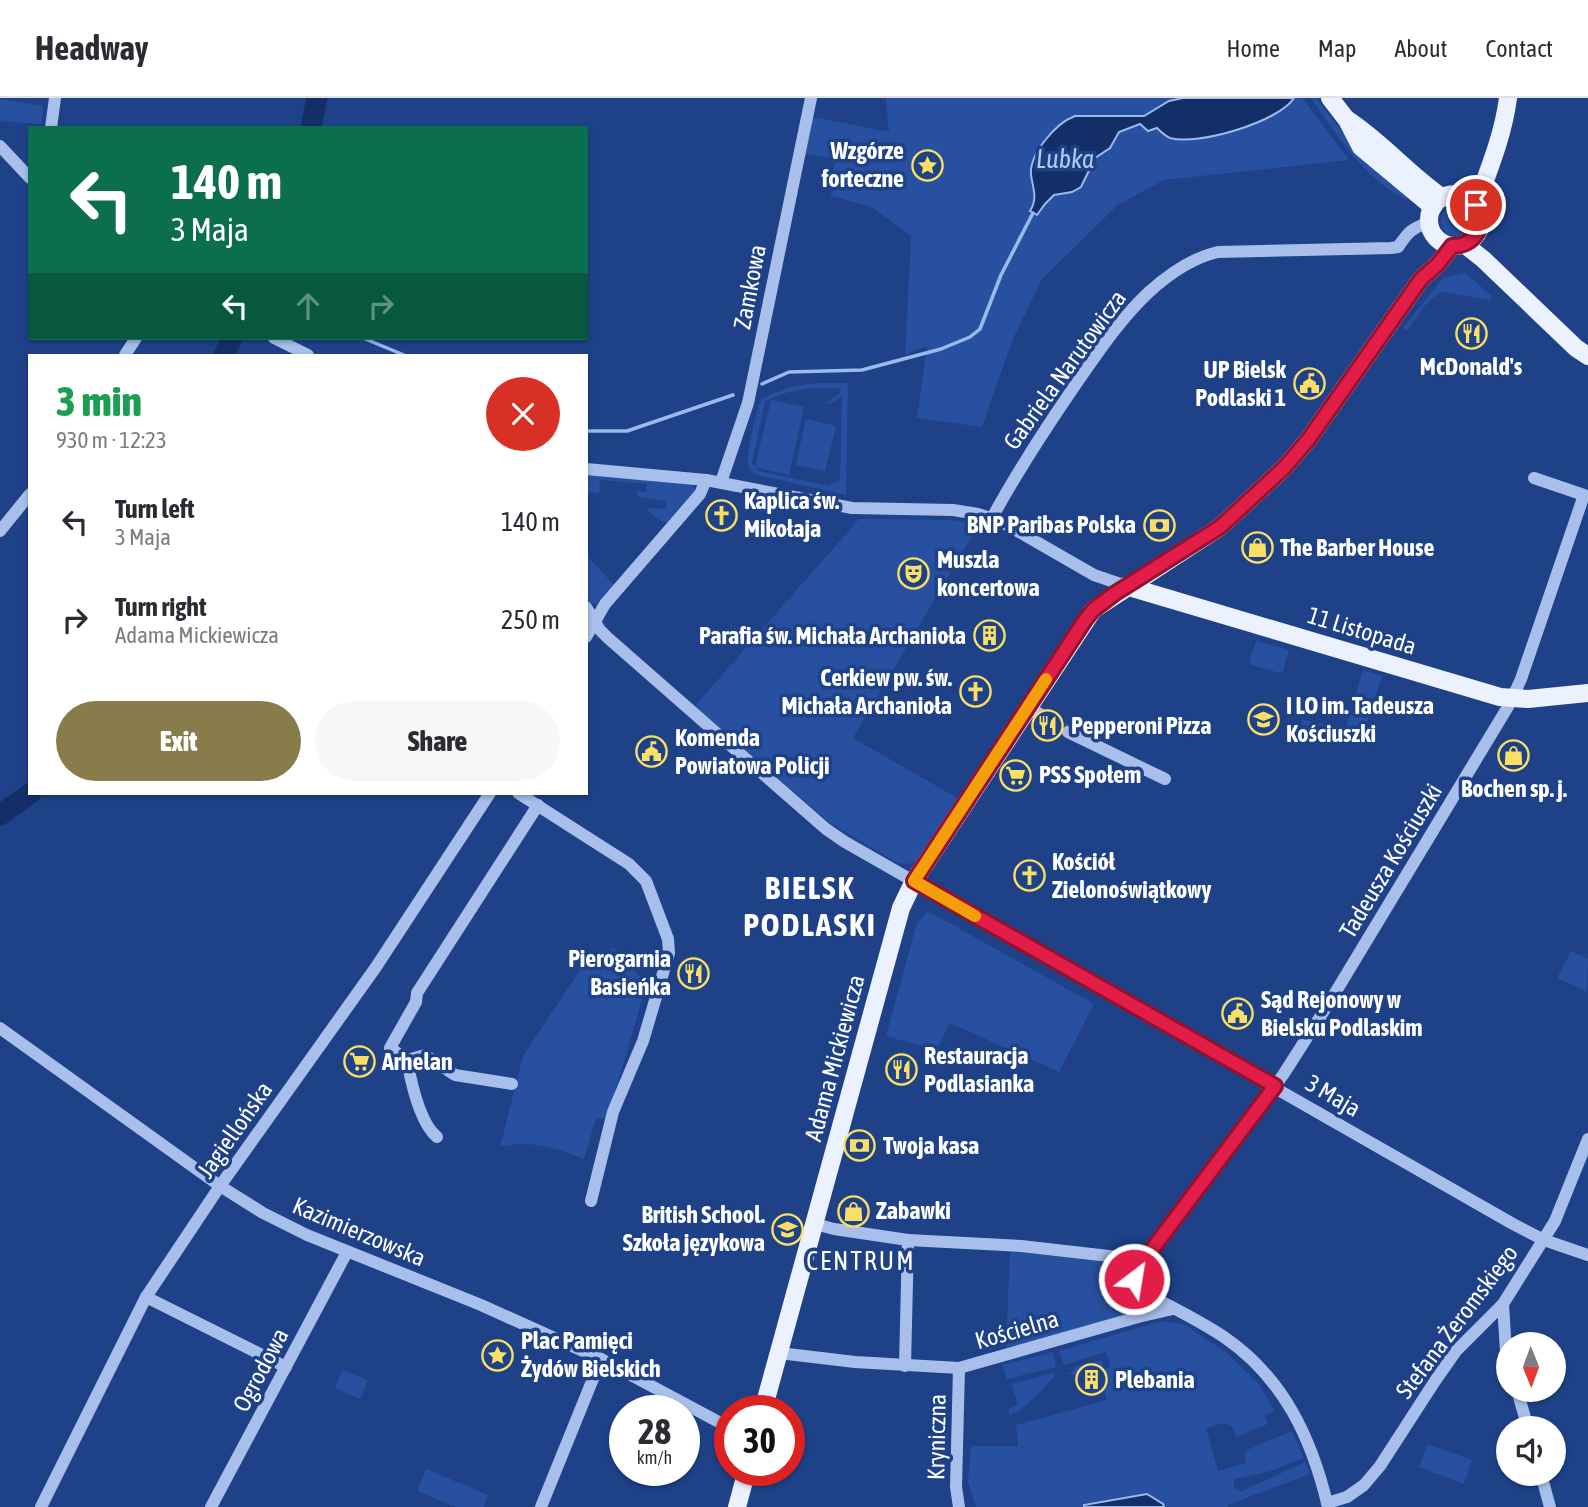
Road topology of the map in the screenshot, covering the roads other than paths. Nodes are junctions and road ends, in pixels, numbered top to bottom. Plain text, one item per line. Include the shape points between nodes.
1 (55, 98) edge
2 (811, 98) edge
3 (1330, 98) edge
4 (1508, 98) edge
5 (51, 126) edge
6 (0, 146) edge
7 (1497, 146) junction
8 (28, 176) edge
9 (1476, 205) junction
10 (1440, 212) junction
11 (1478, 232) junction
12 (1458, 245) junction
13 (1421, 279) junction
14 (278, 340) edge
15 (1588, 343) edge
16 (306, 354) edge
17 (1588, 356) edge
18 (588, 468) edge
19 (1534, 478) dead end
20 (706, 480) junction
21 (720, 482) junction
22 (28, 496) edge
23 (992, 518) junction
24 (0, 531) edge
25 (1126, 586) junction
26 (588, 611) edge
27 (595, 623) junction
28 (588, 633) edge
29 (1588, 693) edge
30 (1513, 699) junction
31 (1028, 707) junction
32 (1048, 719) tunnel mouth
33 (1068, 732) tunnel mouth
34 (1166, 779) dead end
35 (489, 795) edge
36 (521, 795) edge
37 (538, 805) junction
38 (914, 881) junction
39 (0, 1028) edge
40 (407, 1060) junction
41 (512, 1084) dead end
42 (1275, 1086) junction
43 (437, 1137) dead end
44 (1588, 1139) edge
45 (220, 1186) junction
46 (591, 1201) dead end
47 (815, 1224) junction
48 (908, 1240) junction
49 (1544, 1240) junction
50 (347, 1252) junction
51 (1588, 1255) edge
52 (1144, 1260) junction
53 (1135, 1287) junction
54 (146, 1297) junction
55 (1503, 1304) junction
56 (1173, 1309) junction
57 (1138, 1317) junction
58 (1505, 1332) edge
59 (779, 1353) junction
60 (601, 1359) junction
61 (905, 1366) junction
62 (286, 1367) junction
63 (960, 1368) junction
64 (767, 1395) edge
65 (714, 1419) edge
66 (743, 1486) edge
67 (1544, 1486) edge
68 (1328, 1505) edge
69 (41, 1507) edge
70 (211, 1507) edge
71 (541, 1507) edge
72 (737, 1507) edge
73 (959, 1507) edge
74 (1550, 1507) edge

1 - 5 street
2 - 21 street, Zamkowa via 748,403
3 - 10 main road via 1347,120 1373,136 1426,186
4 - 7 main road, Adama Mickiewicza
6 - 8 street
7 - 9 main road, Adama Mickiewicza
7 - 10 main road, Adama Mickiewicza
9 - 10 main road
9 - 11 main road via 1481,221
10 - 12 main road
10 - 13 main road, Adama Mickiewicza
10 - 23 street, Gabriela Narutowicza via 1412,229 1398,247 1218,252 1179,269 1146,295 1098,352 1029,451
11 - 12 main road, Adama Mickiewicza
11 - 15 main road via 1491,251
12 - 13 main road, Adama Mickiewicza
12 - 17 main road via 1483,259
13 - 25 main road, Adama Mickiewicza via 1284,468 1220,527
14 - 16 street
18 - 20 street
19 - 30 street, Tadeusza Kościuszki via 1584,495
20 - 21 street
20 - 27 street via 703,491 605,604
21 - 23 street via 840,507 953,510
22 - 24 street
23 - 25 street via 1094,575
25 - 30 main road, 11 Listopada
25 - 31 main road, Adama Mickiewicza via 1085,620
26 - 27 street, 3 Maja
27 - 28 street
27 - 38 street, 3 Maja via 826,829
29 - 30 main road, 11 Listopada
30 - 42 street, Tadeusza Kościuszki
31 - 32 street
31 - 38 main road, Adama Mickiewicza
33 - 34 street
35 - 45 street, Jagiellońska via 376,967
36 - 37 street
37 - 40 street via 417,993 390,1048
37 - 46 street via 629,864 646,881 668,939 669,953 643,1041 613,1112
38 - 42 street, 3 Maja
38 - 47 main road, Adama Mickiewicza via 901,908
39 - 45 street, Kazimierzowska
40 - 41 street via 425,1055 454,1075
40 - 43 street via 428,1128
42 - 49 street, 3 Maja
42 - 52 street, Tadeusza Kościuszki
44 - 49 street, Stefana Żeromskiego
45 - 50 street, Kazimierzowska via 263,1213
45 - 54 street, Jagiellońska
47 - 48 street
47 - 59 main road, Adama Mickiewicza
48 - 52 street via 1021,1246
48 - 61 street
49 - 51 street, 3 Maja
49 - 55 street, Stefana Żeromskiego
50 - 60 street, Kazimierzowska
50 - 62 street, Ogrodowa
52 - 53 street via 1135,1274
53 - 56 street
53 - 57 street
54 - 62 street
54 - 69 street, Jagiellońska
55 - 58 street
55 - 68 street, Stefana Żeromskiego via 1454,1354 1364,1485
56 - 57 street, Kościelna
56 - 68 street via 1223,1337 1269,1377 1301,1423
57 - 63 street, Kościelna
59 - 61 street, Kościelna
59 - 64 main road, Adama Mickiewicza
60 - 65 street, Kazimierzowska
60 - 71 street
61 - 63 street, Kościelna
62 - 70 street, Ogrodowa
63 - 73 street, Kryniczna
66 - 72 main road
67 - 74 street

